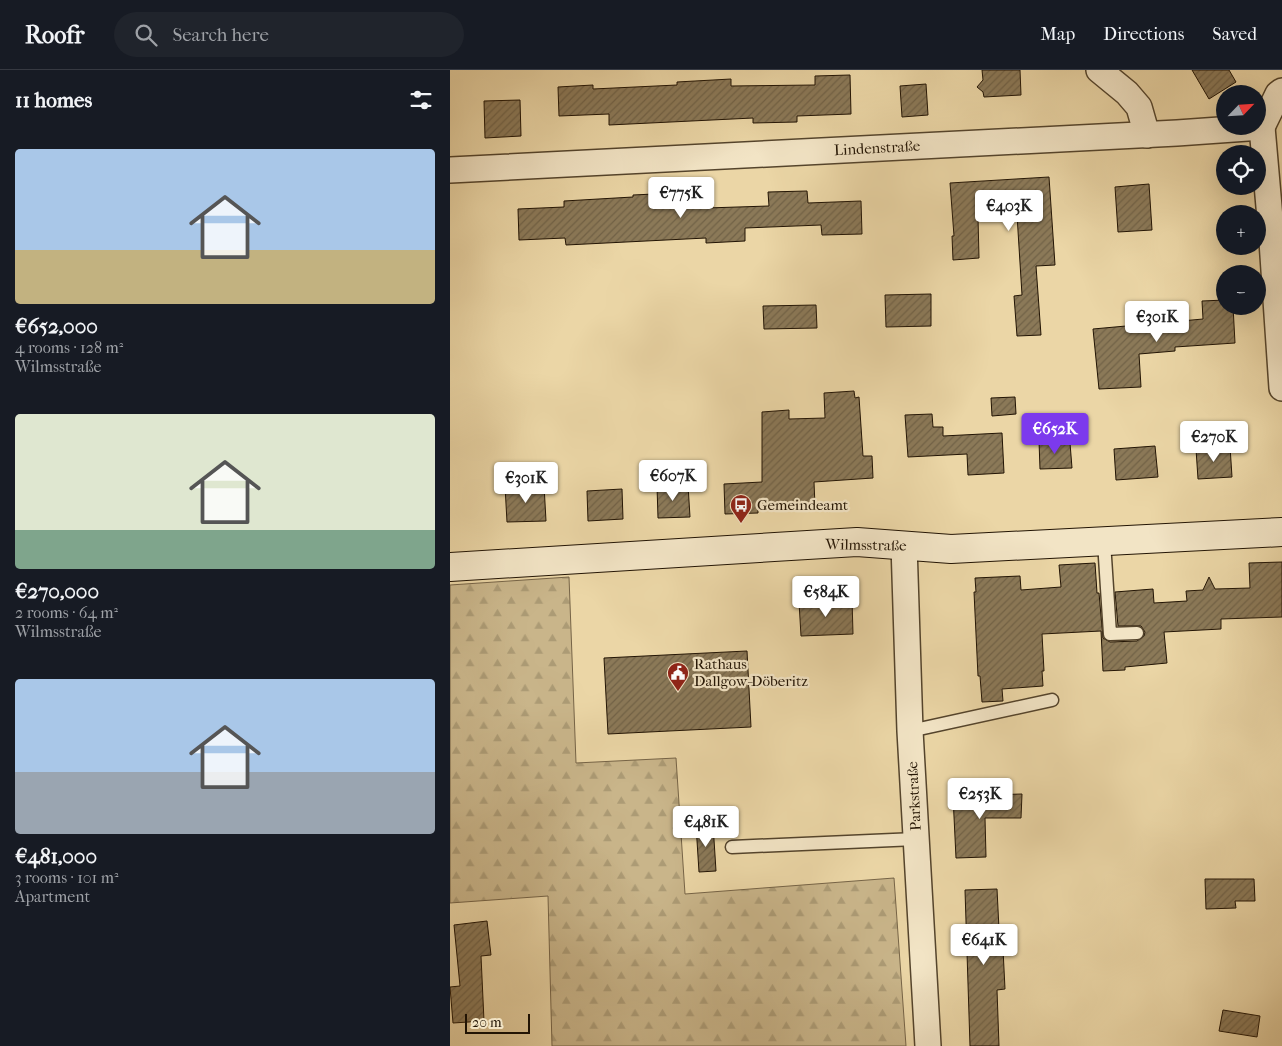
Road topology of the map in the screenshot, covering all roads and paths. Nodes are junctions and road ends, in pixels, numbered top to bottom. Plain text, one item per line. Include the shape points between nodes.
1 (1099, 70) edge
2 (1282, 91) edge
3 (1266, 119) edge
4 (1216, 130) edge
5 (1147, 135) junction
6 (1263, 135) edge
7 (450, 170) edge
8 (1282, 388) edge
9 (1282, 532) edge
10 (1104, 542) junction
11 (904, 545) junction
12 (450, 567) edge
13 (1137, 633) dead end
14 (1052, 700) dead end
15 (910, 731) junction
16 (916, 839) junction
17 (732, 846) dead end
18 (928, 1046) edge

1 - 5 street via 1139,107
2 - 3 street
4 - 5 street, Lindenstraße
5 - 7 street, Lindenstraße
6 - 8 street
9 - 10 street, Wilmsstraße
10 - 11 street, Wilmsstraße via 951,549
10 - 13 lane via 1110,634
11 - 12 street, Wilmsstraße via 857,542
11 - 15 street, Parkstraße
14 - 15 lane
15 - 16 street, Parkstraße
16 - 17 lane
16 - 18 street, Parkstraße

